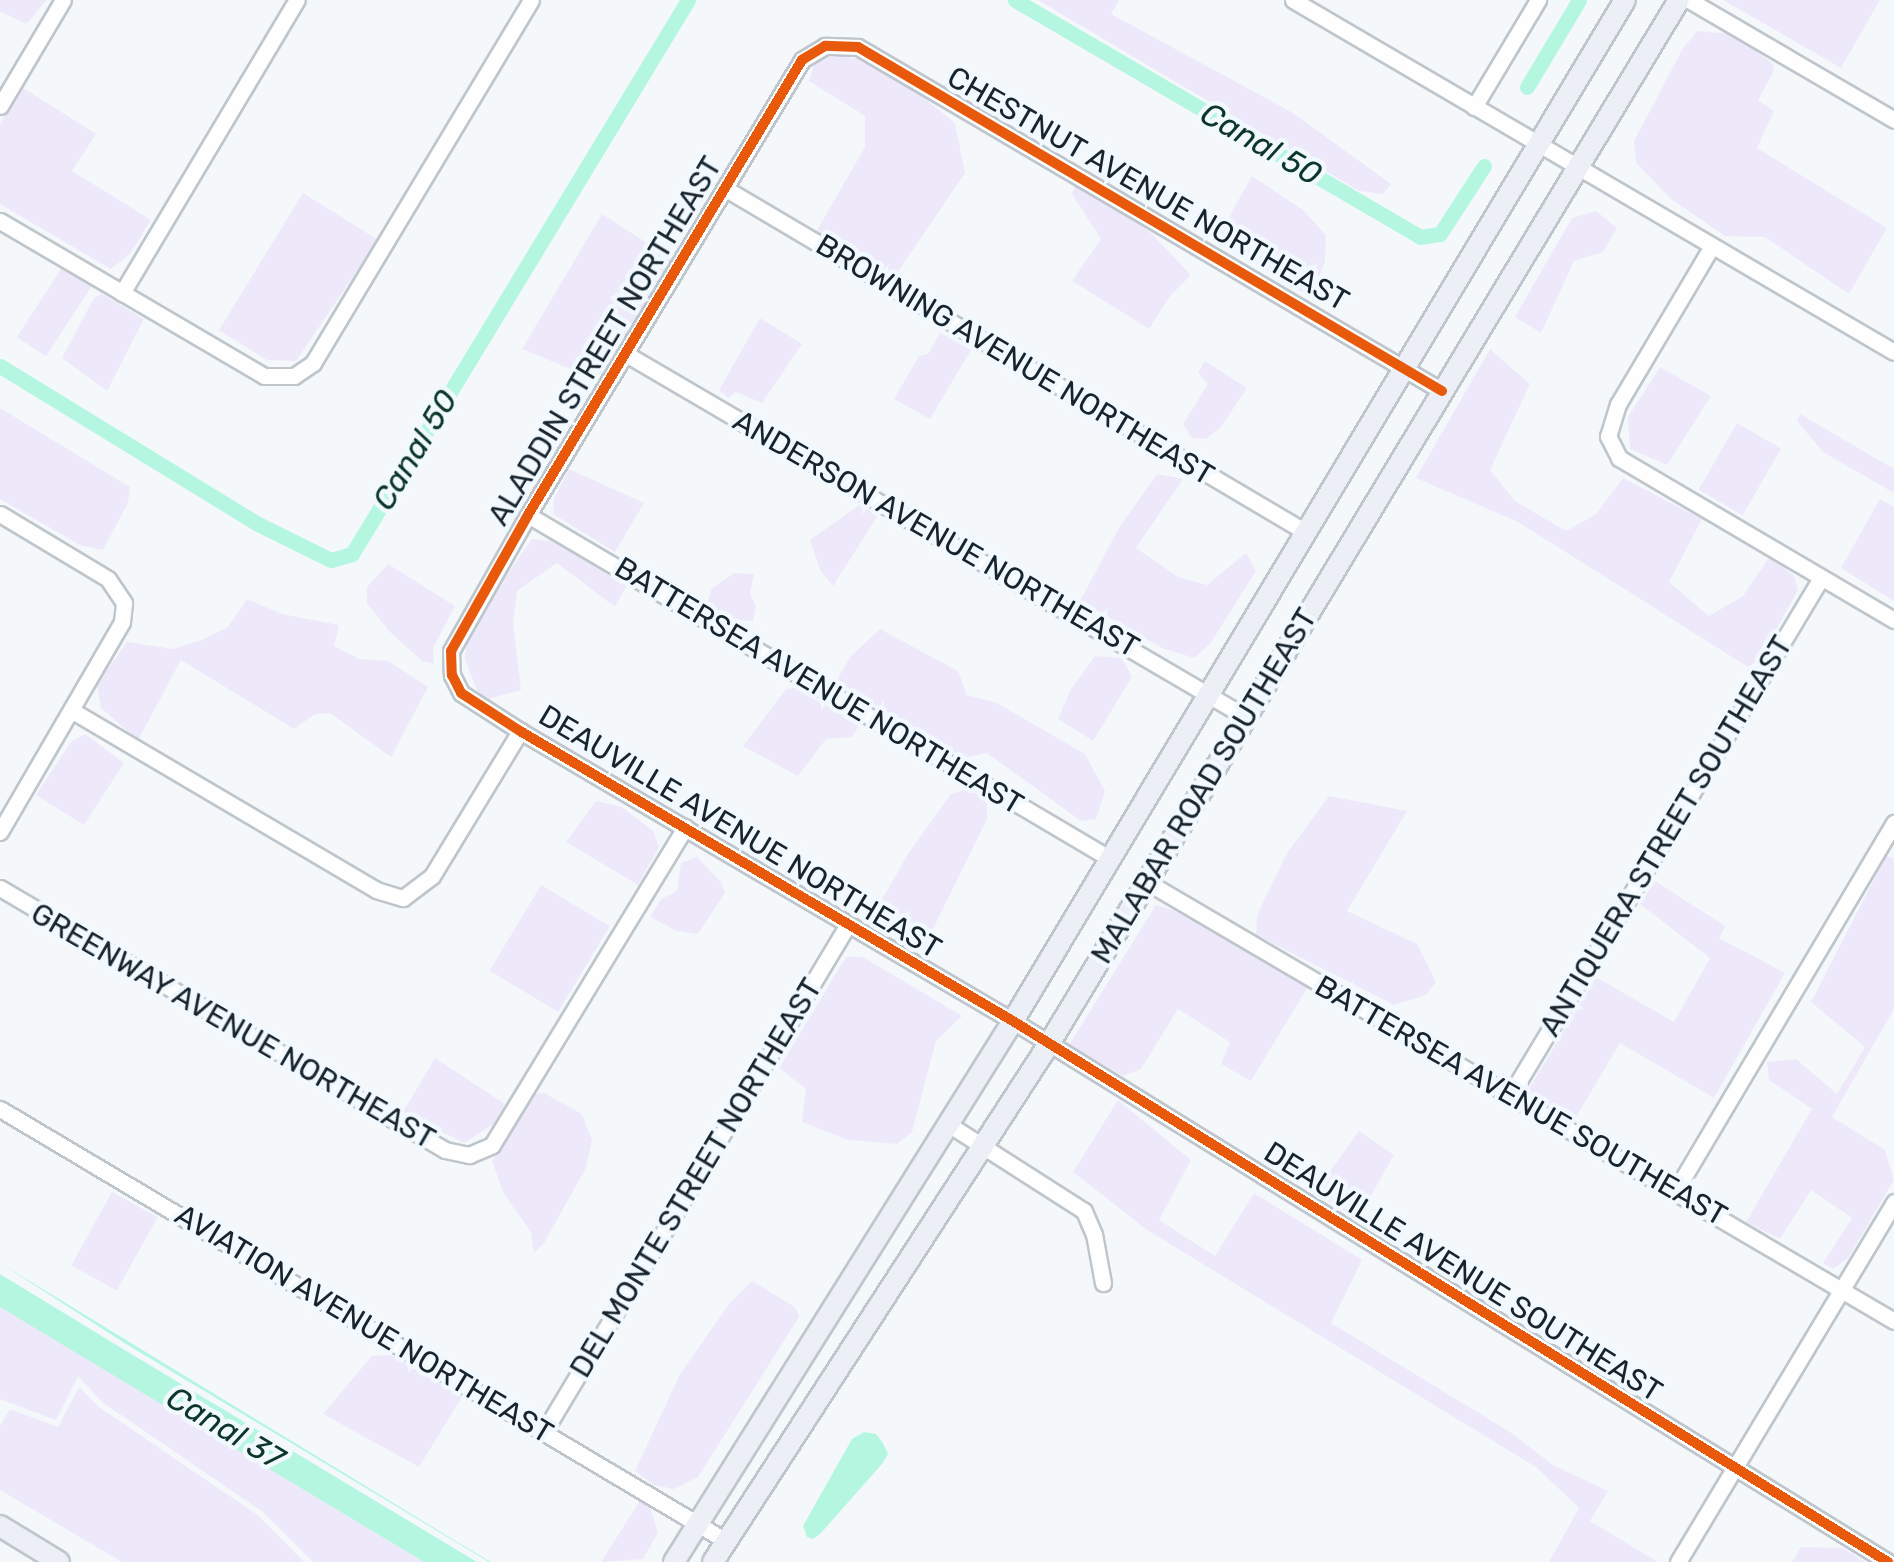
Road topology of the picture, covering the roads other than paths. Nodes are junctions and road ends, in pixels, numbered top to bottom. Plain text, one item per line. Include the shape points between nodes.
1 (63, 0) edge
2 (297, 0) edge
3 (530, 0) edge
4 (1293, 0) edge
5 (1538, 0) edge
6 (1625, 0) edge
7 (1679, 0) edge
8 (1689, 0) edge
9 (825, 46) joint
10 (0, 106) edge
11 (1474, 107) junction
12 (1894, 120) edge
13 (1538, 146) junction
14 (1576, 168) junction
15 (726, 189) junction
16 (0, 220) edge
17 (1712, 246) junction
18 (122, 292) junction
19 (1894, 352) edge
20 (626, 354) junction
21 (1402, 368) junction
22 (1442, 390) junction
23 (0, 514) edge
24 (528, 515) junction
25 (1304, 531) junction
26 (1821, 578) junction
27 (1894, 620) edge
28 (452, 675) joint
29 (1209, 693) junction
30 (71, 710) junction
31 (1246, 717) junction
32 (520, 730) junction
33 (1894, 824) edge
34 (685, 827) junction
35 (0, 832) edge
36 (1110, 858) junction
37 (1147, 882) junction
38 (0, 888) edge
39 (847, 926) junction
40 (1013, 1021) junction
41 (1048, 1044) junction
42 (1511, 1094) junction
43 (0, 1109) edge
44 (948, 1124) junction
45 (984, 1148) junction
46 (1676, 1190) junction
47 (1894, 1202) edge
48 (1103, 1283) dead end
49 (1840, 1289) junction
50 (1894, 1321) edge
51 (544, 1430) junction
52 (1732, 1469) junction
53 (697, 1524) junction
54 (0, 1526) edge
55 (726, 1540) junction
56 (59, 1562) edge
57 (674, 1562) edge
58 (714, 1562) edge
59 (1678, 1562) edge
60 (1888, 1562) edge

1 - 10 street
2 - 18 street
3 - 18 street via 313,362 294,376 264,376
4 - 11 street
5 - 11 street
6 - 13 main road, MALABAR ROAD SOUTHEAST
7 - 14 main road, MALABAR ROAD SOUTHEAST
8 - 12 street
9 - 15 street, ALADDIN STREET NORTHEAST via 802,60
9 - 21 street, CHESTNUT AVENUE NORTHEAST via 858,47
11 - 13 street
13 - 14 street
13 - 21 main road, MALABAR ROAD SOUTHEAST
14 - 17 street
14 - 22 main road, MALABAR ROAD SOUTHEAST
15 - 20 street, ALADDIN STREET NORTHEAST
15 - 25 street, BROWNING AVENUE NORTHEAST
16 - 18 street
17 - 19 street
17 - 26 street via 1618,404 1608,436 1619,458
20 - 24 street, ALADDIN STREET NORTHEAST
20 - 29 street, ANDERSON AVENUE NORTHEAST
21 - 22 street, CHESTNUT AVENUE NORTHEAST
21 - 25 main road, MALABAR ROAD SOUTHEAST
22 - 31 main road, MALABAR ROAD SOUTHEAST
23 - 30 street via 108,579 124,602 122,622
24 - 28 street, ALADDIN STREET NORTHEAST via 451,651
24 - 36 street, BATTERSEA AVENUE NORTHEAST
25 - 29 main road, MALABAR ROAD SOUTHEAST
26 - 27 street
26 - 42 street, ANTIQUERA STREET SOUTHEAST
28 - 32 street, DEAUVILLE AVENUE NORTHEAST via 461,693
29 - 31 street, ANDERSON AVENUE NORTHEAST
29 - 36 main road, MALABAR ROAD SOUTHEAST
30 - 32 street via 376,890 403,898 432,876
30 - 35 street
31 - 37 main road, MALABAR ROAD SOUTHEAST
32 - 34 street, DEAUVILLE AVENUE NORTHEAST
33 - 46 street
34 - 38 street, GREENWAY AVENUE NORTHEAST via 492,1146 470,1155 445,1150
34 - 39 street, DEAUVILLE AVENUE NORTHEAST
36 - 40 main road, MALABAR ROAD SOUTHEAST
37 - 41 main road, MALABAR ROAD SOUTHEAST
37 - 42 street, BATTERSEA AVENUE SOUTHEAST
39 - 40 street, DEAUVILLE AVENUE NORTHEAST
39 - 51 street, DEL MONTE STREET NORTHEAST
40 - 41 street, DEAUVILLE AVENUE SOUTHEAST
40 - 44 main road, MALABAR ROAD SOUTHEAST
41 - 45 main road, MALABAR ROAD SOUTHEAST
41 - 52 street, DEAUVILLE AVENUE SOUTHEAST
42 - 46 street, BATTERSEA AVENUE SOUTHEAST
43 - 51 street, AVIATION AVENUE NORTHEAST
44 - 45 street
44 - 53 main road, MALABAR ROAD SOUTHEAST
45 - 48 street via 1084,1212
45 - 55 main road, MALABAR ROAD SOUTHEAST
46 - 49 street, BATTERSEA AVENUE SOUTHEAST
47 - 49 street
49 - 50 street, BATTERSEA AVENUE SOUTHEAST
49 - 52 street
51 - 53 street, AVIATION AVENUE NORTHEAST
52 - 59 street
52 - 60 street, DEAUVILLE AVENUE SOUTHEAST
53 - 55 street, AVIATION AVENUE NORTHEAST
53 - 57 main road, MALABAR ROAD SOUTHEAST
54 - 56 main road
55 - 58 main road, MALABAR ROAD SOUTHEAST

